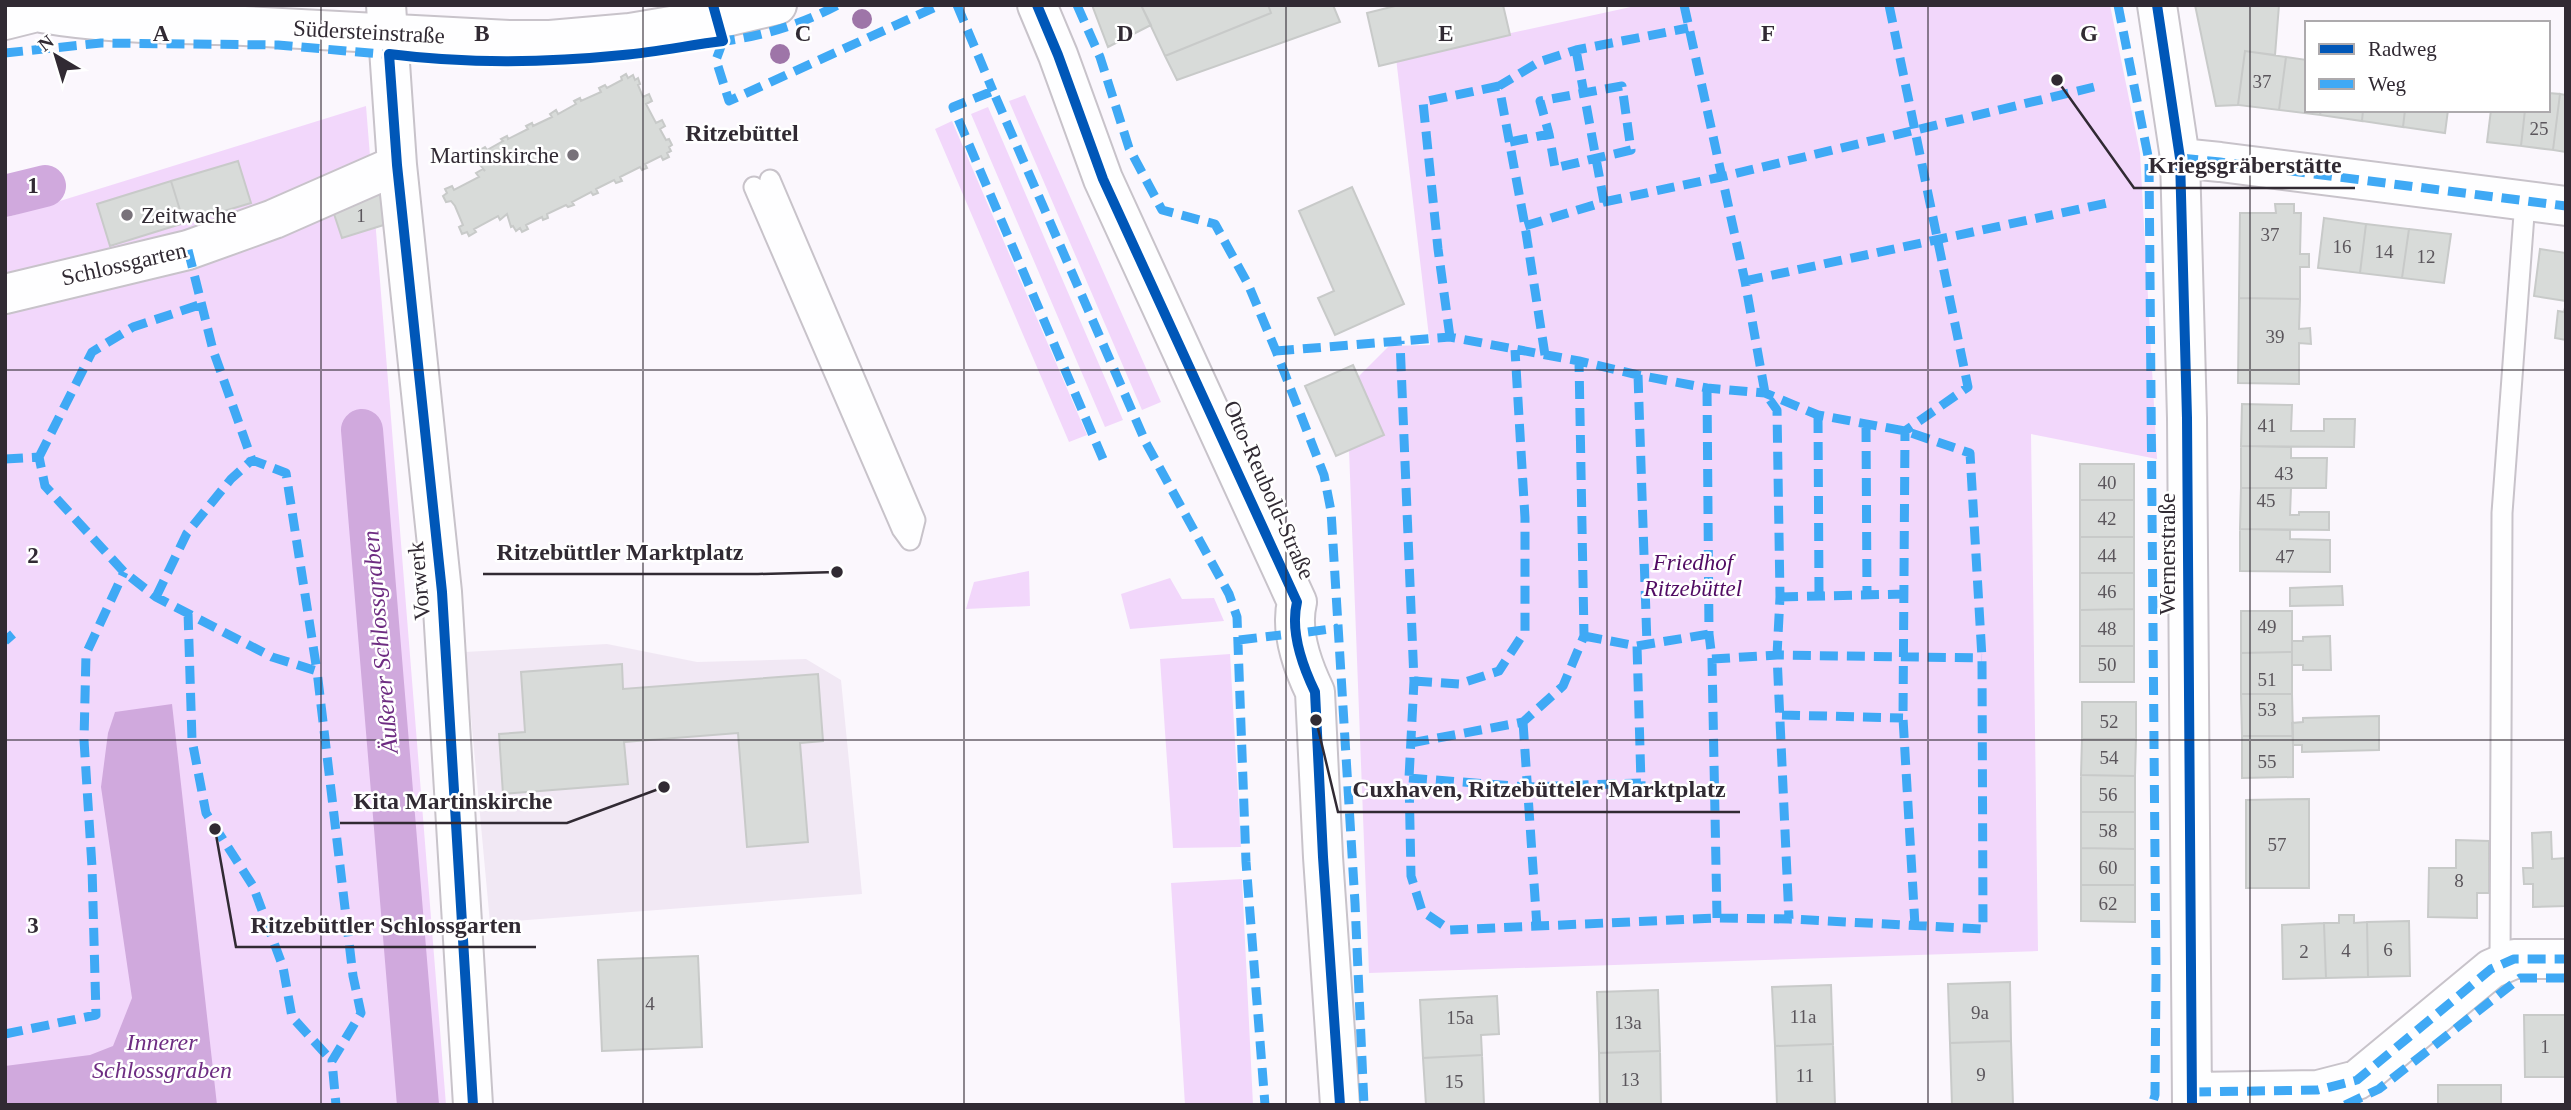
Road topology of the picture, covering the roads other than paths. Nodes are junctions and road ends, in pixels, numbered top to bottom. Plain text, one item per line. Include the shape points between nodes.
1 (777, 5) edge
2 (1037, 5) edge
3 (2157, 5) edge
4 (54, 9) edge
5 (386, 19) edge
6 (5, 20) edge
7 (608, 20) edge
8 (2180, 158) junction
9 (397, 165) junction
10 (762, 183) joint
11 (2525, 201) junction
12 (2566, 206) edge
13 (5, 294) edge
14 (2566, 959) edge
15 (2500, 964) junction
16 (2192, 1098) edge
17 (473, 1105) edge
18 (1340, 1105) edge

1 - 7 street, Südersteinstraße via 655,30
2 - 18 street, Otto-Reubold-Straße via 1103,179 1297,602 1293,619 1315,692
3 - 8 street, Wernerstraße
4 - 5 street, Südersteinstraße via 88,21 126,24
4 - 6 street, Südersteinstraße
5 - 7 street, Südersteinstraße via 509,40
5 - 9 street, Vorwerk
8 - 11 street
8 - 16 street, Wernerstraße via 2187,418
9 - 13 street, Schlossgarten via 274,219 188,250
9 - 17 street, Vorwerk via 442,592
10 - 10 lane via 902,529 910,540 915,520
11 - 12 street
11 - 15 lane via 2502,513
14 - 15 street via 2514,959
15 - 16 street via 2477,978 2357,1080 2318,1090

